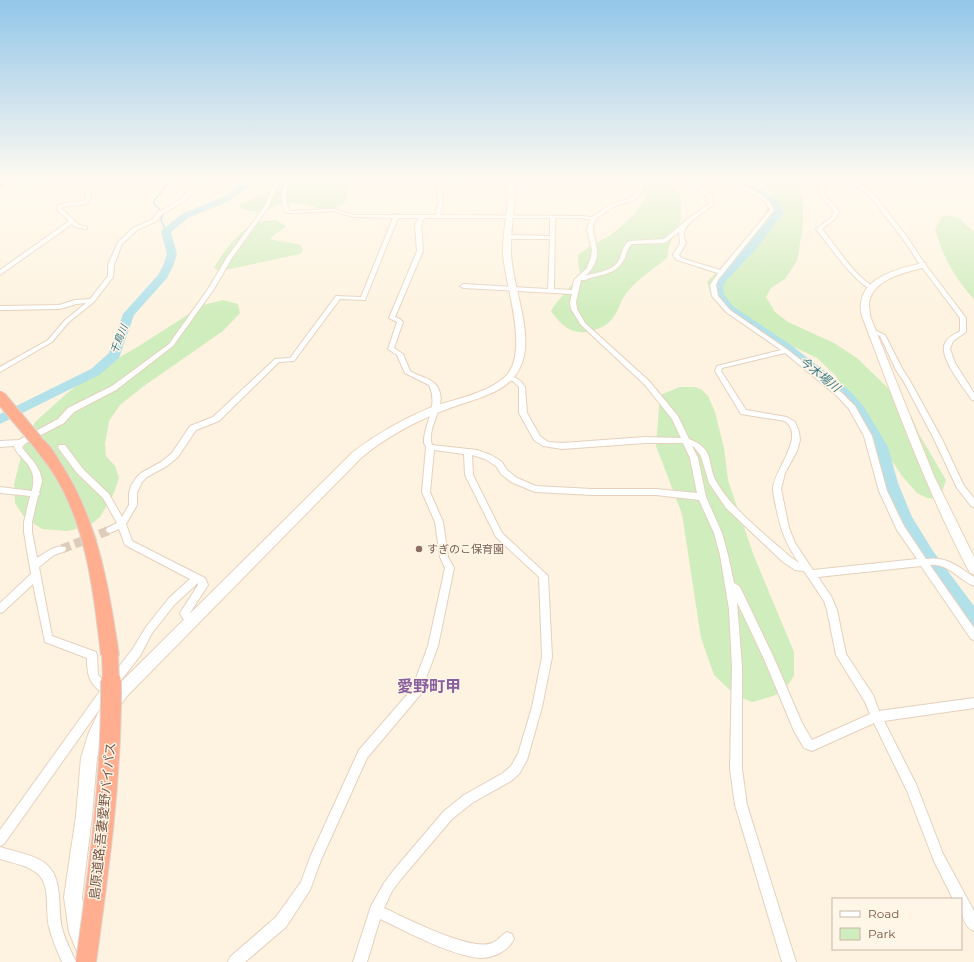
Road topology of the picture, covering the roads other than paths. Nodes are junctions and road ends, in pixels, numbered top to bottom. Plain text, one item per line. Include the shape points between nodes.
1 (67, 225) edge
2 (76, 225) edge
3 (144, 225) edge
4 (253, 225) edge
5 (393, 225) edge
6 (418, 225) edge
7 (509, 225) edge
8 (554, 225) edge
9 (591, 225) edge
10 (760, 225) edge
11 (822, 225) edge
12 (896, 225) edge
13 (684, 226) joint
14 (85, 228) dead end
15 (508, 237) junction
16 (553, 238) junction
17 (923, 265) junction
18 (722, 272) junction
19 (0, 273) edge
20 (576, 284) junction
21 (463, 286) dead end
22 (513, 288) junction
23 (872, 288) junction
24 (551, 291) junction
25 (575, 292) junction
26 (92, 301) junction
27 (0, 308) edge
28 (872, 332) junction
29 (786, 351) junction
30 (0, 370) edge
31 (509, 378) junction
32 (0, 397) edge
33 (974, 398) edge
34 (436, 409) junction
35 (686, 441) junction
36 (20, 443) junction
37 (0, 444) edge
38 (62, 447) dead end
39 (430, 447) junction
40 (468, 452) junction
41 (0, 490) edge
42 (36, 494) junction
43 (702, 497) junction
44 (974, 504) edge
45 (122, 524) junction
46 (110, 530) tunnel mouth
47 (62, 548) tunnel mouth
48 (928, 561) junction
49 (974, 569) edge
50 (35, 570) junction
51 (809, 571) junction
52 (197, 578) junction
53 (974, 582) edge
54 (729, 585) junction
55 (0, 609) edge
56 (192, 621) junction
57 (974, 636) edge
58 (107, 690) junction
59 (974, 703) edge
60 (876, 718) junction
61 (0, 840) edge
62 (0, 853) edge
63 (960, 898) edge
64 (962, 902) edge
65 (376, 911) junction
66 (974, 924) edge
67 (507, 940) dead end
68 (69, 962) edge
69 (86, 962) edge
70 (89, 962) edge
71 (235, 962) edge
72 (360, 962) edge
73 (789, 962) edge

1 - 19 street
2 - 14 street
3 - 26 street via 135,229 120,243 111,265 111,276
4 - 36 street via 171,345 114,388 71,410 61,420
5 - 45 street via 363,299 338,296 292,360 277,360 216,419 194,428 175,455 139,480 133,493 133,505
6 - 34 street via 420,251 392,318 400,322 391,349 400,354 407,372 432,384
7 - 15 street
8 - 16 street
9 - 20 street via 594,257 590,269
10 - 18 street
11 - 23 street via 819,229 848,265
12 - 17 street
13 - 18 street via 681,233 683,243 677,258
13 - 20 street via 665,241 631,242 625,247 619,265
15 - 16 street
15 - 22 street via 509,270
16 - 24 street
17 - 23 street via 888,276
17 - 33 street via 962,318 963,332 951,340 946,350
18 - 29 street via 714,285 715,296 728,311
20 - 25 street
21 - 22 street
22 - 24 street
22 - 31 street via 518,309 519,341 517,365
23 - 28 street via 866,296 864,306
24 - 25 street
25 - 35 street via 574,309 583,324 647,383 675,418
26 - 27 street via 74,302 60,307
26 - 30 street via 67,321 50,341
28 - 44 street via 882,335 900,373 938,439 961,488
28 - 49 street via 940,502
29 - 48 street via 839,394 861,422 873,450 883,491 900,528
29 - 51 street via 719,367 718,371 744,412 787,419 795,432 793,451 781,473 777,489 791,544
31 - 34 street via 490,390
31 - 35 street via 522,387 523,413 537,438 546,444 562,446 645,440
32 - 69 highway, 島原道路;吾妻愛野バイパス, bridge via 54,461 66,483 89,538 100,581 110,655 112,717 99,876
34 - 39 street via 427,436
34 - 56 street via 378,438 357,455
35 - 43 street via 694,458
35 - 51 street via 702,449 713,483 729,506 786,559
36 - 37 street
36 - 42 street via 19,450 38,474
38 - 45 street via 80,471 106,496
39 - 40 street
39 - 71 street via 426,492 439,522 444,557 450,568 433,646 421,679 416,692 363,754 315,859 306,886 281,922
40 - 43 street via 488,457 514,480 535,489 656,492
40 - 65 street via 469,475 499,535 544,576 547,657 537,707 523,756 515,770 468,799 448,815 388,887
41 - 42 street
42 - 50 street via 28,522
43 - 54 street via 722,548
45 - 46 street
45 - 52 street via 128,543
47 - 50 street via 51,553
48 - 51 street
48 - 53 street via 943,562
48 - 57 street
50 - 55 street
50 - 58 street via 48,639 92,655 92,678
51 - 60 street via 828,599 841,655 869,699
52 - 56 street via 203,585 185,613 186,618
52 - 58 street via 172,601 128,665
54 - 60 street via 736,590 808,744 812,746
54 - 73 street via 735,616 736,769 741,805
56 - 70 street via 122,691 104,716 95,736 89,758 73,897 78,932
58 - 61 street
59 - 60 street
60 - 63 street via 912,788 938,857
62 - 68 street via 38,866 44,871 52,894 56,930
64 - 66 street
65 - 67 street via 458,947 480,952 492,950
65 - 72 street

